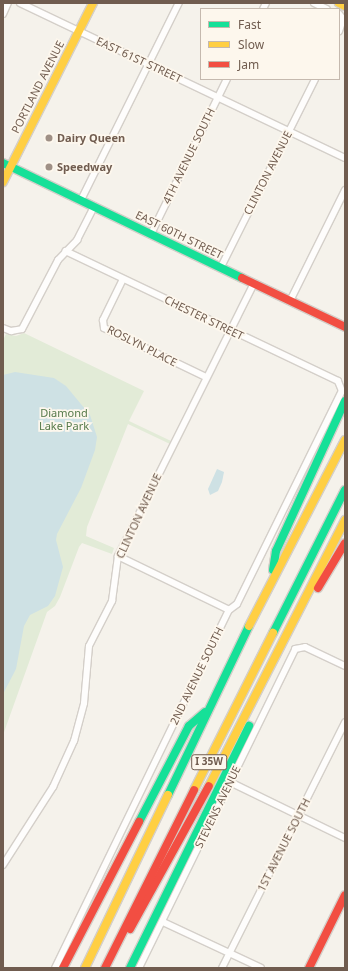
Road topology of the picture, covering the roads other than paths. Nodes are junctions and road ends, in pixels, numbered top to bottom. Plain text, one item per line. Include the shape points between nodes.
1 (8, 3) edge
2 (20, 3) edge
3 (93, 3) edge
4 (179, 3) edge
5 (314, 3) edge
6 (339, 3) edge
7 (345, 6) edge
8 (326, 8) edge
9 (3, 14) edge
10 (78, 32) junction
11 (148, 64) junction
12 (227, 80) edge
13 (314, 80) edge
14 (218, 98) junction
15 (289, 131) junction
16 (345, 158) edge
17 (7, 165) edge
18 (3, 182) edge
19 (345, 190) edge
20 (81, 200) junction
21 (94, 207) junction
22 (151, 234) junction
23 (65, 251) junction
24 (221, 267) junction
25 (123, 279) junction
26 (254, 283) junction
27 (290, 301) junction
28 (345, 327) edge
29 (3, 328) edge
30 (230, 330) junction
31 (206, 377) junction
32 (342, 386) joint
33 (345, 401) edge
34 (345, 440) edge
35 (345, 490) edge
36 (345, 520) edge
37 (345, 542) edge
38 (118, 556) junction
39 (271, 580) junction
40 (229, 610) junction
41 (297, 613) junction
42 (345, 666) edge
43 (269, 668) junction
44 (209, 709) junction
45 (345, 722) edge
46 (230, 782) junction
47 (298, 815) junction
48 (345, 838) edge
49 (3, 865) edge
50 (345, 895) edge
51 (163, 922) junction
52 (230, 953) junction
53 (55, 968) edge
54 (63, 968) edge
55 (85, 968) edge
56 (105, 968) edge
57 (130, 968) edge
58 (139, 968) edge
59 (222, 968) edge
60 (261, 968) edge
61 (310, 968) edge

1 - 9 street
2 - 10 street, EAST 61ST STREET
3 - 10 main road, PORTLAND AVENUE
4 - 11 street
5 - 8 street
6 - 7 main road
10 - 11 street, EAST 61ST STREET
10 - 17 main road, PORTLAND AVENUE
11 - 14 street, EAST 61ST STREET
11 - 20 street
12 - 14 street, 4TH AVENUE SOUTH
13 - 15 street, CLINTON AVENUE
14 - 15 street, EAST 61ST STREET
14 - 22 street, 4TH AVENUE SOUTH
15 - 16 street, EAST 61ST STREET
15 - 24 street, CLINTON AVENUE
17 - 18 main road, PORTLAND AVENUE
17 - 20 main road, EAST 60TH STREET
19 - 27 street
20 - 21 main road, EAST 60TH STREET
21 - 22 main road, EAST 60TH STREET
21 - 23 street via 77,240
22 - 24 main road, EAST 60TH STREET
23 - 25 street, CHESTER STREET
23 - 29 street via 22,328 11,331
24 - 26 main road, EAST 60TH STREET
25 - 30 street, CHESTER STREET
25 - 31 street, ROSLYN PLACE via 103,320 104,328
26 - 27 main road, EAST 60TH STREET
26 - 30 street, CLINTON AVENUE
27 - 28 main road, EAST 60TH STREET
30 - 31 street, CLINTON AVENUE
30 - 32 street, CHESTER STREET via 338,381
31 - 38 street, CLINTON AVENUE
32 - 40 street, 2ND AVENUE SOUTH via 342,391 237,604
33 - 39 main road via 276,551
34 - 39 main road, I 35W
35 - 56 main road, I 35W
36 - 41 main road
37 - 41 main road via 307,606
38 - 40 street
38 - 49 street, CLINTON AVENUE via 112,601 89,646 84,703 74,741 53,786
39 - 44 main road, I 35W
40 - 53 street, 2ND AVENUE SOUTH
41 - 43 main road
42 - 46 street, STEVENS AVENUE via 305,646 299,647
43 - 56 main road via 152,892
43 - 57 main road via 266,691
44 - 54 main road via 189,726
44 - 55 main road, I 35W
45 - 47 street, 1ST AVENUE SOUTH
46 - 47 street
46 - 51 street, STEVENS AVENUE
47 - 48 street
47 - 52 street, 1ST AVENUE SOUTH
50 - 61 main road
51 - 52 street
51 - 58 street, STEVENS AVENUE
52 - 59 street, 1ST AVENUE SOUTH
52 - 60 street

